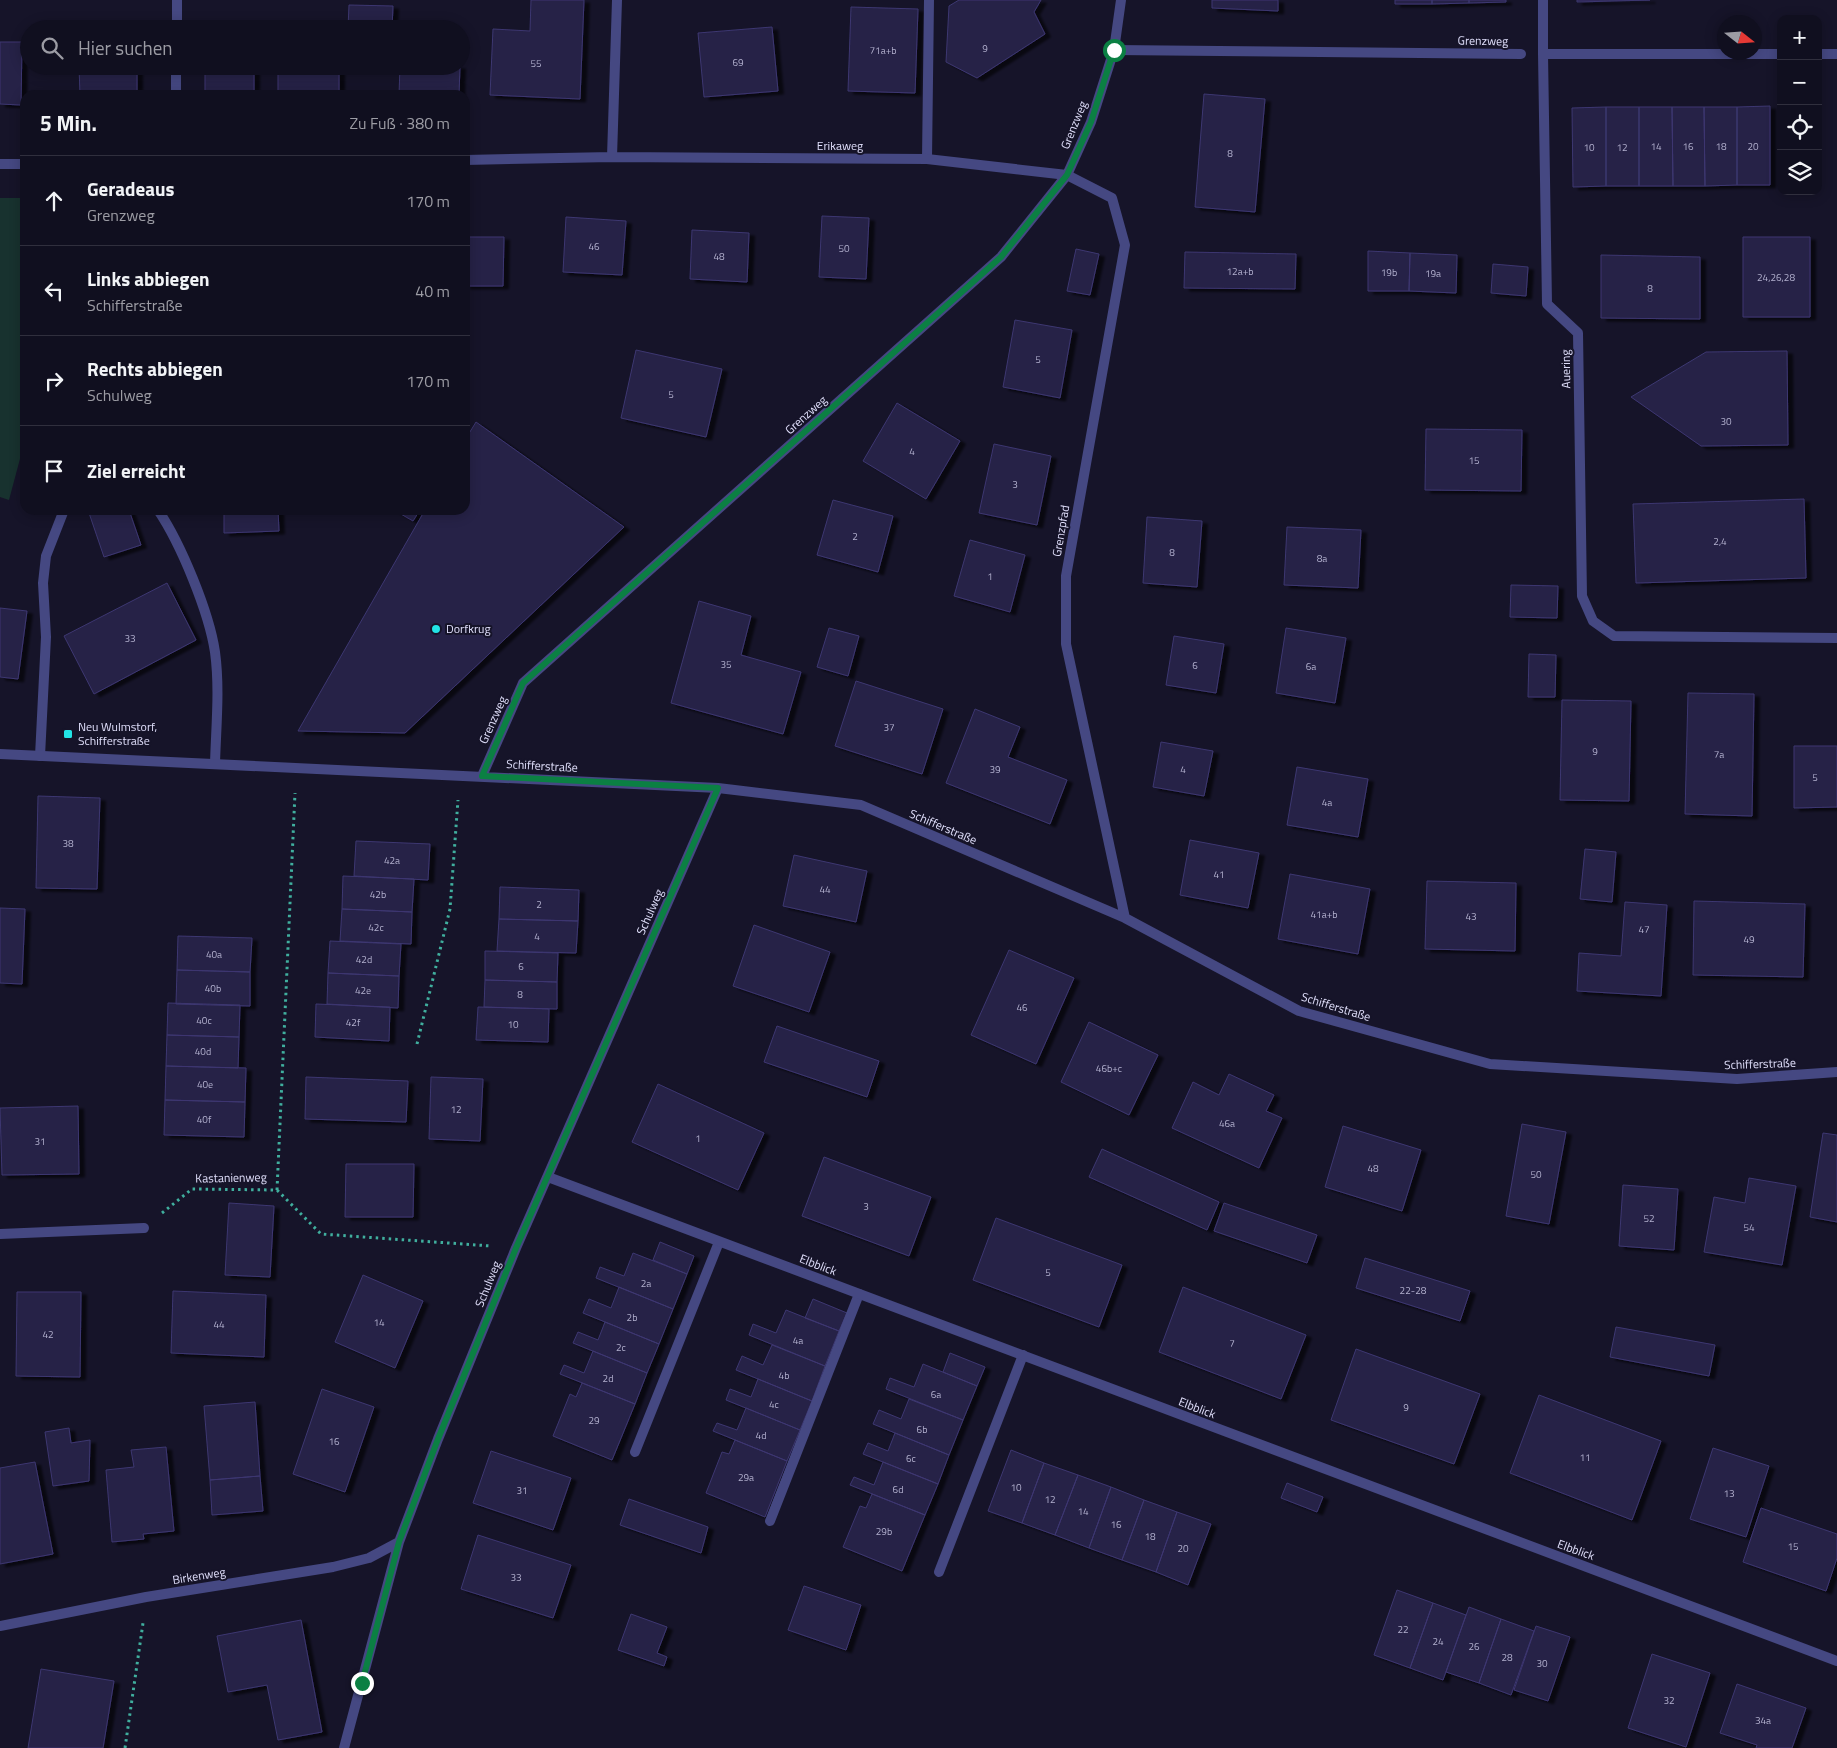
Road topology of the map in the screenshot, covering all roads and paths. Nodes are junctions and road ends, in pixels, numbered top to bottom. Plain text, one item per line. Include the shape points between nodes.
1 (177, 0) edge
2 (617, 0) edge
3 (929, 0) edge
4 (1121, 0) edge
5 (1543, 0) edge
6 (177, 20) edge
7 (1114, 50) junction
8 (1522, 54) dead end
9 (1543, 54) junction
10 (1777, 54) edge
11 (1822, 54) edge
12 (1837, 54) edge
13 (176, 75) edge
14 (176, 90) edge
15 (612, 158) junction
16 (927, 159) junction
17 (470, 160) edge
18 (0, 164) edge
19 (20, 164) edge
20 (1067, 175) junction
21 (62, 515) edge
22 (161, 515) edge
23 (1837, 638) edge
24 (0, 754) edge
25 (40, 756) junction
26 (215, 764) junction
27 (296, 767) junction
28 (460, 775) junction
29 (482, 776) junction
30 (718, 788) junction
31 (1125, 918) junction
32 (417, 1044) dead end
33 (1837, 1072) edge
34 (548, 1177) junction
35 (277, 1190) junction
36 (144, 1228) joint
37 (0, 1234) edge
38 (719, 1242) junction
39 (516, 1248) junction
40 (859, 1294) junction
41 (1023, 1355) junction
42 (635, 1452) dead end
43 (770, 1520) dead end
44 (399, 1542) junction
45 (939, 1572) dead end
46 (146, 1598) junction
47 (0, 1626) edge
48 (1837, 1661) edge
49 (125, 1748) edge
50 (344, 1748) edge

1 - 6 street
2 - 15 street
3 - 16 street
4 - 7 street, Grenzweg
5 - 9 street, Auering
7 - 8 street, Grenzweg
7 - 20 street, Grenzweg via 1091,122
9 - 10 street
9 - 23 street, Auering via 1548,304 1578,334 1582,596 1593,621 1614,636
11 - 12 street
13 - 14 street
15 - 16 street, Erikaweg
15 - 17 street, Erikaweg
16 - 20 street, Erikaweg
18 - 19 street
20 - 29 street, Grenzweg via 1001,257 523,683
20 - 31 street, Grenzpfad via 1112,198 1124,244 1066,586 1066,644
21 - 25 street via 46,556 43,583 46,638
22 - 26 street via 178,545 201,604 214,651 218,700
24 - 25 street, Schifferstraße
25 - 26 street, Schifferstraße
26 - 27 street, Schifferstraße
27 - 28 street, Schifferstraße
27 - 35 path
28 - 29 street, Schifferstraße
28 - 32 path via 450,909
29 - 30 street, Schifferstraße
30 - 31 street, Schifferstraße via 861,805
30 - 34 street, Schulweg
31 - 33 street, Schifferstraße via 1299,1011 1490,1064 1737,1079
34 - 38 street, Elbblick
34 - 39 street, Schulweg
35 - 36 path, Kastanienweg via 192,1189
35 - 39 path, Kastanienweg via 321,1234
36 - 37 street
38 - 40 street, Elbblick
38 - 42 street
39 - 44 street, Schulweg
40 - 41 street, Elbblick
40 - 43 street
41 - 45 street
41 - 48 street, Elbblick
44 - 46 street, Birkenweg via 369,1558 333,1567
44 - 50 street, Schulweg
46 - 47 street, Birkenweg
46 - 49 path

